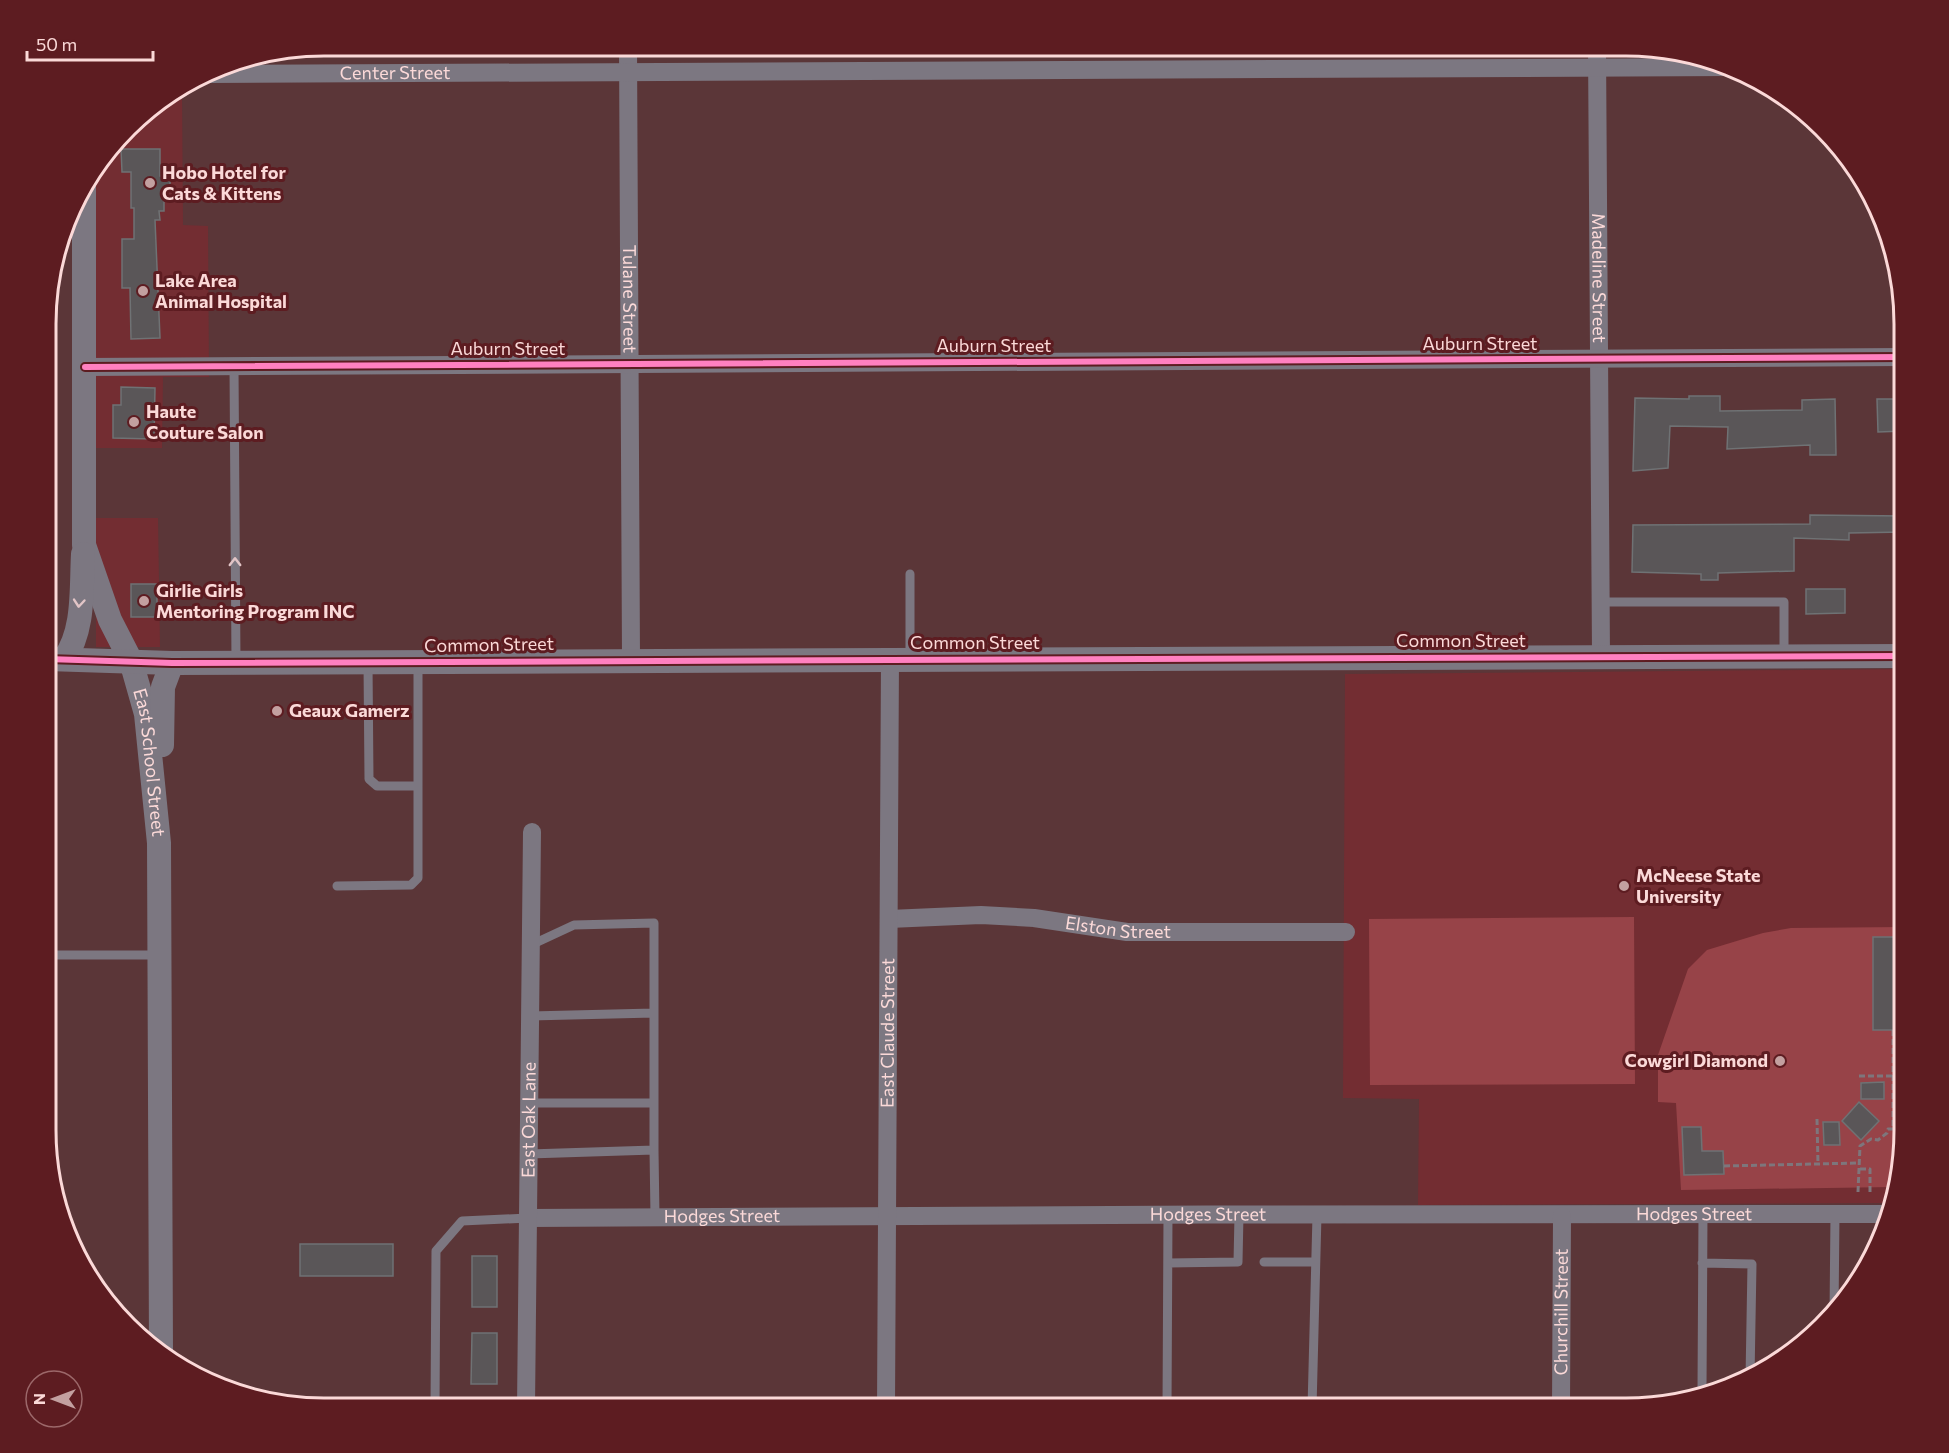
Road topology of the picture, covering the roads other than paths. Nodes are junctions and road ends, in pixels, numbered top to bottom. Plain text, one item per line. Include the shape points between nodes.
1 (628, 56) edge
2 (1597, 56) edge
3 (1597, 67) junction
4 (1701, 67) edge
5 (628, 71) junction
6 (227, 74) edge
7 (84, 203) edge
8 (1894, 357) edge
9 (1599, 358) junction
10 (629, 363) junction
11 (234, 366) junction
12 (85, 367) junction
13 (84, 545) junction
14 (910, 574) dead end
15 (1600, 602) junction
16 (1601, 656) junction
17 (1784, 656) junction
18 (1894, 656) edge
19 (56, 658) edge
20 (900, 658) junction
21 (56, 659) edge
22 (631, 659) junction
23 (131, 661) junction
24 (418, 661) junction
25 (236, 662) junction
26 (368, 662) junction
27 (172, 663) junction
28 (418, 786) junction
29 (532, 832) dead end
30 (159, 843) junction
31 (338, 886) dead end
32 (889, 919) junction
33 (1346, 932) dead end
34 (531, 945) junction
35 (56, 955) edge
36 (159, 955) junction
37 (654, 1013) junction
38 (530, 1016) junction
39 (529, 1103) junction
40 (654, 1103) junction
41 (654, 1150) junction
42 (529, 1154) junction
43 (887, 1214) junction
44 (1703, 1214) junction
45 (1834, 1214) junction
46 (1879, 1214) edge
47 (1168, 1215) junction
48 (1239, 1215) junction
49 (1317, 1215) junction
50 (1562, 1216) junction
51 (655, 1217) junction
52 (528, 1218) junction
53 (1264, 1262) dead end
54 (1315, 1262) junction
55 (1168, 1263) junction
56 (1702, 1263) junction
57 (1834, 1297) edge
58 (158, 1340) edge
59 (1750, 1367) edge
60 (1702, 1386) edge
61 (435, 1398) edge
62 (526, 1398) edge
63 (886, 1398) edge
64 (1167, 1398) edge
65 (1312, 1398) edge
66 (1561, 1398) edge

1 - 5 street, Tulane Street
2 - 3 street, Madeline Street
3 - 4 street, Center Street
3 - 5 street, Center Street
3 - 9 street, Madeline Street
5 - 6 street, Center Street
5 - 10 street, Tulane Street
7 - 12 street, East School Street
8 - 9 street, Auburn Street
9 - 10 street, Auburn Street
9 - 15 street, Madeline Street
10 - 11 street, Auburn Street
10 - 22 street, Tulane Street
11 - 12 street, Auburn Street
25 -> 11 lane
12 - 13 street, East School Street
13 -> 19 street via 77,634 72,647
13 - 23 street, East School Street via 110,620
14 - 20 lane
15 - 16 street, Madeline Street
15 - 17 lane via 1784,602
16 - 17 street, Common Street
16 - 20 street, Common Street
17 - 18 street, Common Street
20 - 22 street, Common Street
20 - 32 street, East Claude Street
21 - 23 street, Common Street
22 - 24 street, Common Street
23 - 27 street, Common Street
23 - 30 street, East School Street via 146,714
24 - 26 street, Common Street
24 - 28 lane
25 - 26 street, Common Street
25 - 27 street, Common Street
26 - 28 lane via 369,779 376,786
27 - 30 street via 163,687
28 - 31 lane via 416,883
29 - 34 street, East Oak Lane
30 - 36 street, East School Street
32 - 33 street, Elston Street via 1013,917 1126,933
32 - 43 street, East Claude Street
34 - 37 lane via 574,925 654,923
34 - 38 street, East Oak Lane
35 - 36 lane
36 - 58 street, East School Street
37 - 38 lane
37 - 40 lane
38 - 39 street, East Oak Lane
39 - 40 lane
39 - 42 street, East Oak Lane
40 - 41 lane
41 - 42 lane
41 - 51 lane
42 - 52 street, East Oak Lane
43 - 47 street, Hodges Street
43 - 51 street, Hodges Street
43 - 63 street, East Claude Street
44 - 45 street, Hodges Street
44 - 50 street, Hodges Street
44 - 56 lane
45 - 46 street, Hodges Street
45 - 57 lane
47 - 48 street, Hodges Street
47 - 55 lane
48 - 49 street, Hodges Street
48 - 55 lane via 1238,1262
49 - 50 street, Hodges Street
49 - 54 lane
50 - 66 street, Churchill Street
51 - 52 street, Hodges Street
52 - 61 lane via 462,1221 436,1251
52 - 62 street, East Oak Lane
53 - 54 lane
54 - 65 lane
55 - 64 lane
56 - 59 lane via 1752,1264
56 - 60 lane

